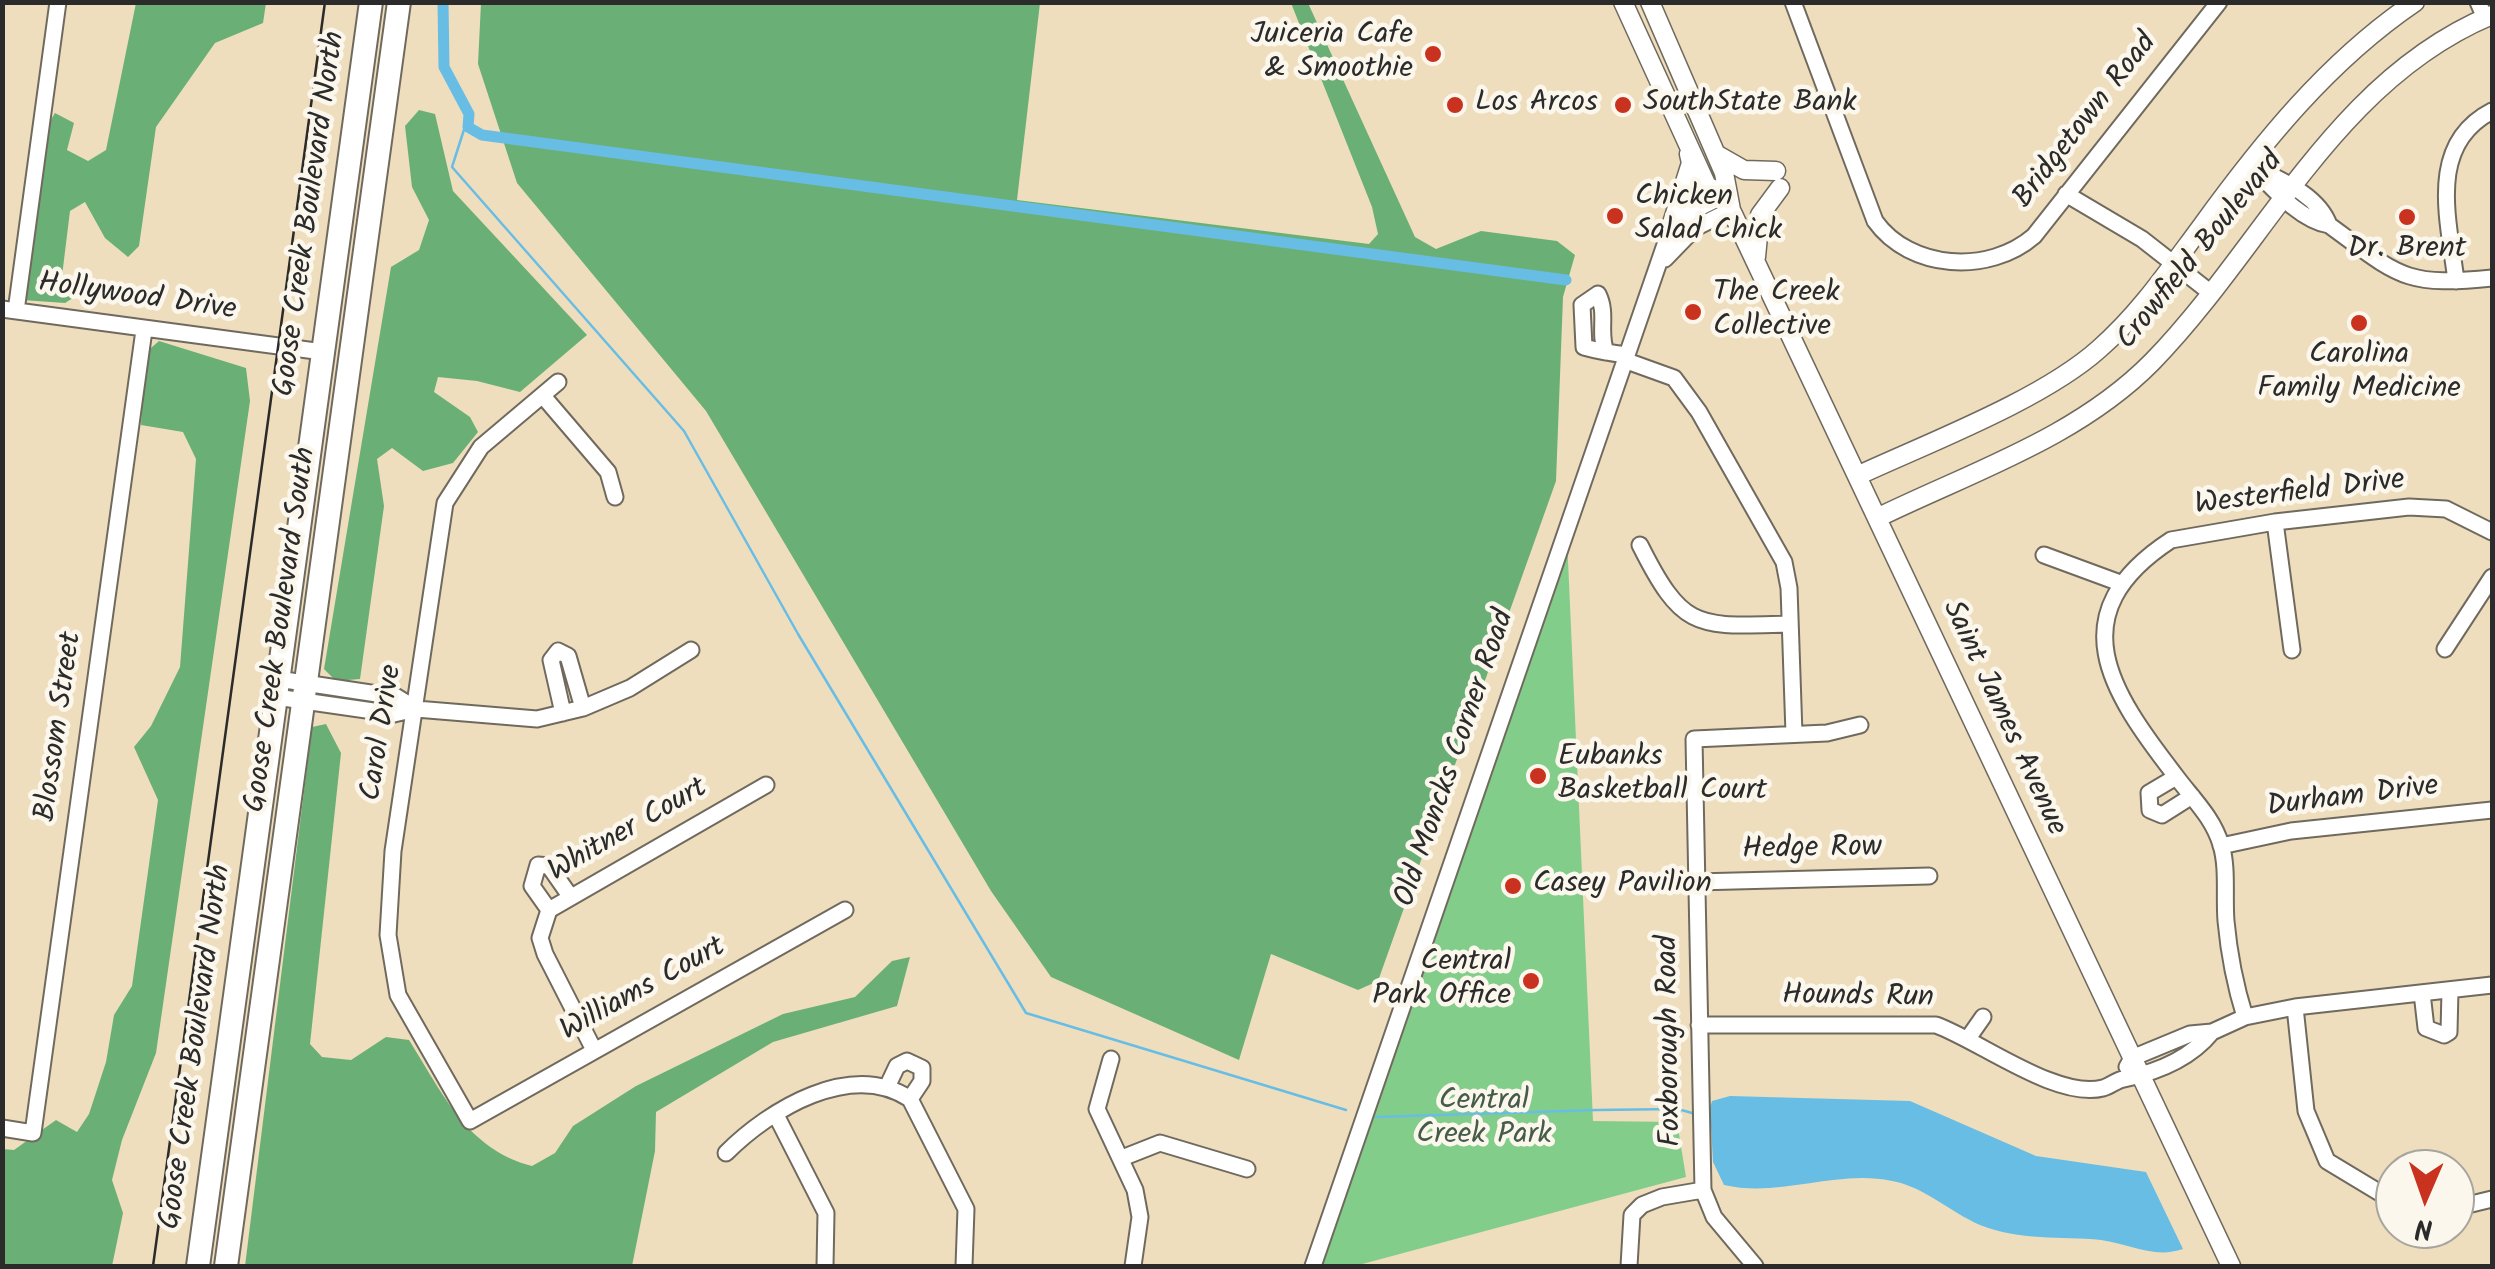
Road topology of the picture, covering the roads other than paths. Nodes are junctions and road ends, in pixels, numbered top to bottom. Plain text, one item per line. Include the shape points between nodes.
1 (58, 2) edge
2 (371, 2) edge
3 (399, 2) edge
4 (1623, 2) edge
5 (1650, 2) edge
6 (1794, 2) edge
7 (2219, 2) edge
8 (2415, 2) edge
9 (2485, 12) edge
10 (2492, 111) edge
11 (1688, 148) junction
12 (1715, 153) junction
13 (2250, 166) junction
14 (2288, 192) junction
15 (2066, 194) junction
16 (1728, 203) junction
17 (1670, 232) junction
18 (1756, 262) junction
19 (2175, 264) junction
20 (1656, 270) junction
21 (2492, 278) edge
22 (2456, 282) junction
23 (360, 287) junction
24 (2211, 292) junction
25 (10, 310) edge
26 (144, 330) junction
27 (323, 352) junction
28 (1606, 352) dead end
29 (1625, 357) junction
30 (558, 382) dead end
31 (543, 396) junction
32 (342, 416) junction
33 (1857, 476) junction
34 (614, 497) dead end
35 (1877, 518) junction
36 (2275, 522) junction
37 (2492, 532) edge
38 (1640, 545) dead end
39 (2044, 556) dead end
40 (2492, 577) edge
41 (2120, 582) junction
42 (1790, 624) junction
43 (2445, 649) dead end
44 (690, 650) dead end
45 (2292, 650) dead end
46 (277, 688) junction
47 (304, 694) junction
48 (583, 708) junction
49 (416, 710) junction
50 (563, 714) junction
51 (1860, 726) dead end
52 (1794, 734) junction
53 (2176, 777) junction
54 (766, 785) dead end
55 (2192, 796) junction
56 (2492, 810) edge
57 (2222, 846) junction
58 (1929, 876) dead end
59 (1696, 882) junction
60 (570, 896) junction
61 (548, 910) junction
62 (845, 910) dead end
63 (2492, 985) edge
64 (2450, 990) junction
65 (2422, 993) junction
66 (2294, 1007) junction
67 (2246, 1017) junction
68 (1983, 1018) dead end
69 (1698, 1025) junction
70 (2212, 1032) junction
71 (1969, 1037) junction
72 (594, 1050) junction
73 (1111, 1058) dead end
74 (2132, 1058) junction
75 (2141, 1077) junction
76 (2120, 1080) junction
77 (888, 1085) junction
78 (910, 1099) junction
79 (776, 1116) junction
80 (470, 1121) joint
81 (2, 1128) edge
82 (726, 1153) dead end
83 (1122, 1158) junction
84 (1248, 1169) dead end
85 (1702, 1190) junction
86 (2375, 1190) edge
87 (198, 1266) edge
88 (226, 1266) edge
89 (825, 1266) edge
90 (964, 1266) edge
91 (1133, 1266) edge
92 (1313, 1266) edge
93 (1629, 1266) edge
94 (1755, 1266) edge
95 (2231, 1266) edge

1 - 25 street
2 - 27 highway, Goose Creek Boulevard North
3 - 23 highway, Goose Creek Boulevard South
4 - 11 main road, Saint James Avenue
5 - 12 main road, Saint James Avenue
6 - 15 street, Bridgetown Road via 1849,157 1890,242 1938,258 1997,259 2034,236
7 - 15 street, Bridgetown Road
8 - 13 main road, Crowfield Boulevard via 2352,50
9 - 14 main road, Crowfield Boulevard via 2391,76
10 - 22 street via 2467,129 2444,174
11 - 16 main road, Saint James Avenue via 1708,186
11 - 17 main road via 1691,163
12 - 16 main road, Saint James Avenue
12 - 18 main road via 1778,179 1760,215
13 - 14 street
13 - 19 main road, Crowfield Boulevard
14 - 22 street via 2318,224 2330,225 2404,276
14 - 24 main road, Crowfield Boulevard
15 - 19 street
16 - 17 street via 1687,214
16 - 18 main road, Saint James Avenue
16 - 20 street
17 - 20 street, Old Moncks Corner Road
18 - 33 main road, Saint James Avenue
19 - 24 street
19 - 33 main road, Crowfield Boulevard via 2097,351 2044,388
20 - 29 street, Old Moncks Corner Road
21 - 22 street
23 - 27 highway via 343,328
23 - 32 highway, Goose Creek Boulevard South
24 - 35 main road, Crowfield Boulevard via 2114,397 2062,431
25 - 26 street, Hollywood Drive
26 - 27 street, Hollywood Drive
26 - 81 street, Blossom Street via 34,1132
27 - 32 highway via 338,374
27 - 46 highway, Goose Creek Boulevard North
28 - 29 street
29 - 42 street via 1674,378 1699,412 1784,562
29 - 92 street, Old Moncks Corner Road
30 - 31 street, Carol Drive
31 - 34 street via 608,472
31 - 49 street, Carol Drive via 481,447 444,503
32 - 47 highway, Goose Creek Boulevard South
33 - 35 main road, Saint James Avenue
35 - 74 main road, Saint James Avenue
36 - 37 street, Westerfield Drive via 2409,507 2446,510
36 - 41 street, Westerfield Drive via 2170,540
36 - 45 street
38 - 42 street via 1680,611 1703,623
39 - 41 street
40 - 43 street
41 - 53 street via 2104,637 2108,670 2137,726
42 - 52 street
44 - 48 street
46 - 47 street
46 - 87 highway, Goose Creek Boulevard North
47 - 49 street via 394,714
47 - 88 highway, Goose Creek Boulevard South
48 - 50 street
48 - 50 street via 568,656 558,651 551,660
49 - 50 street via 486,718
49 - 80 street, Carol Drive via 393,851 388,935 398,996
51 - 52 street
52 - 59 street, Foxborough Road via 1694,739
53 - 55 street
53 - 55 street via 2149,793 2150,810 2162,815
54 - 60 street, Whitner Court
55 - 57 street
56 - 57 street, Durham Drive via 2291,831
57 - 67 street via 2233,978
58 - 59 street, Hedge Row
59 - 69 street, Foxborough Road
60 - 61 street, Whitner Court
60 - 61 street via 549,866 538,864 532,886
61 - 72 street, Whitner Court via 540,938 544,954
62 - 72 street, Williams Court
63 - 64 street
64 - 65 street
64 - 65 street via 2452,1014 2444,1035 2426,1028
65 - 66 street
66 - 67 street
66 - 86 street via 2306,1111 2327,1161
67 - 70 street
68 - 71 street
69 - 71 street, Hounds Run via 1907,1022
69 - 85 street, Foxborough Road
70 - 74 street
70 - 75 street, Hounds Run via 2197,1050
71 - 76 street, Hounds Run via 2051,1082 2103,1088
72 - 80 street, Williams Court
73 - 83 street via 1097,1109
74 - 75 main road, Saint James Avenue
74 - 76 street
75 - 76 street, Hounds Run
75 - 95 main road, Saint James Avenue
77 - 78 street
77 - 78 street via 898,1066 916,1063 922,1081
77 - 79 street via 836,1087
78 - 90 street via 966,1209
79 - 82 street via 751,1128
79 - 89 street via 826,1213
83 - 84 street via 1160,1144
83 - 91 street via 1140,1217
85 - 93 street via 1642,1204 1632,1215
85 - 94 street, Foxborough Road via 1714,1217

